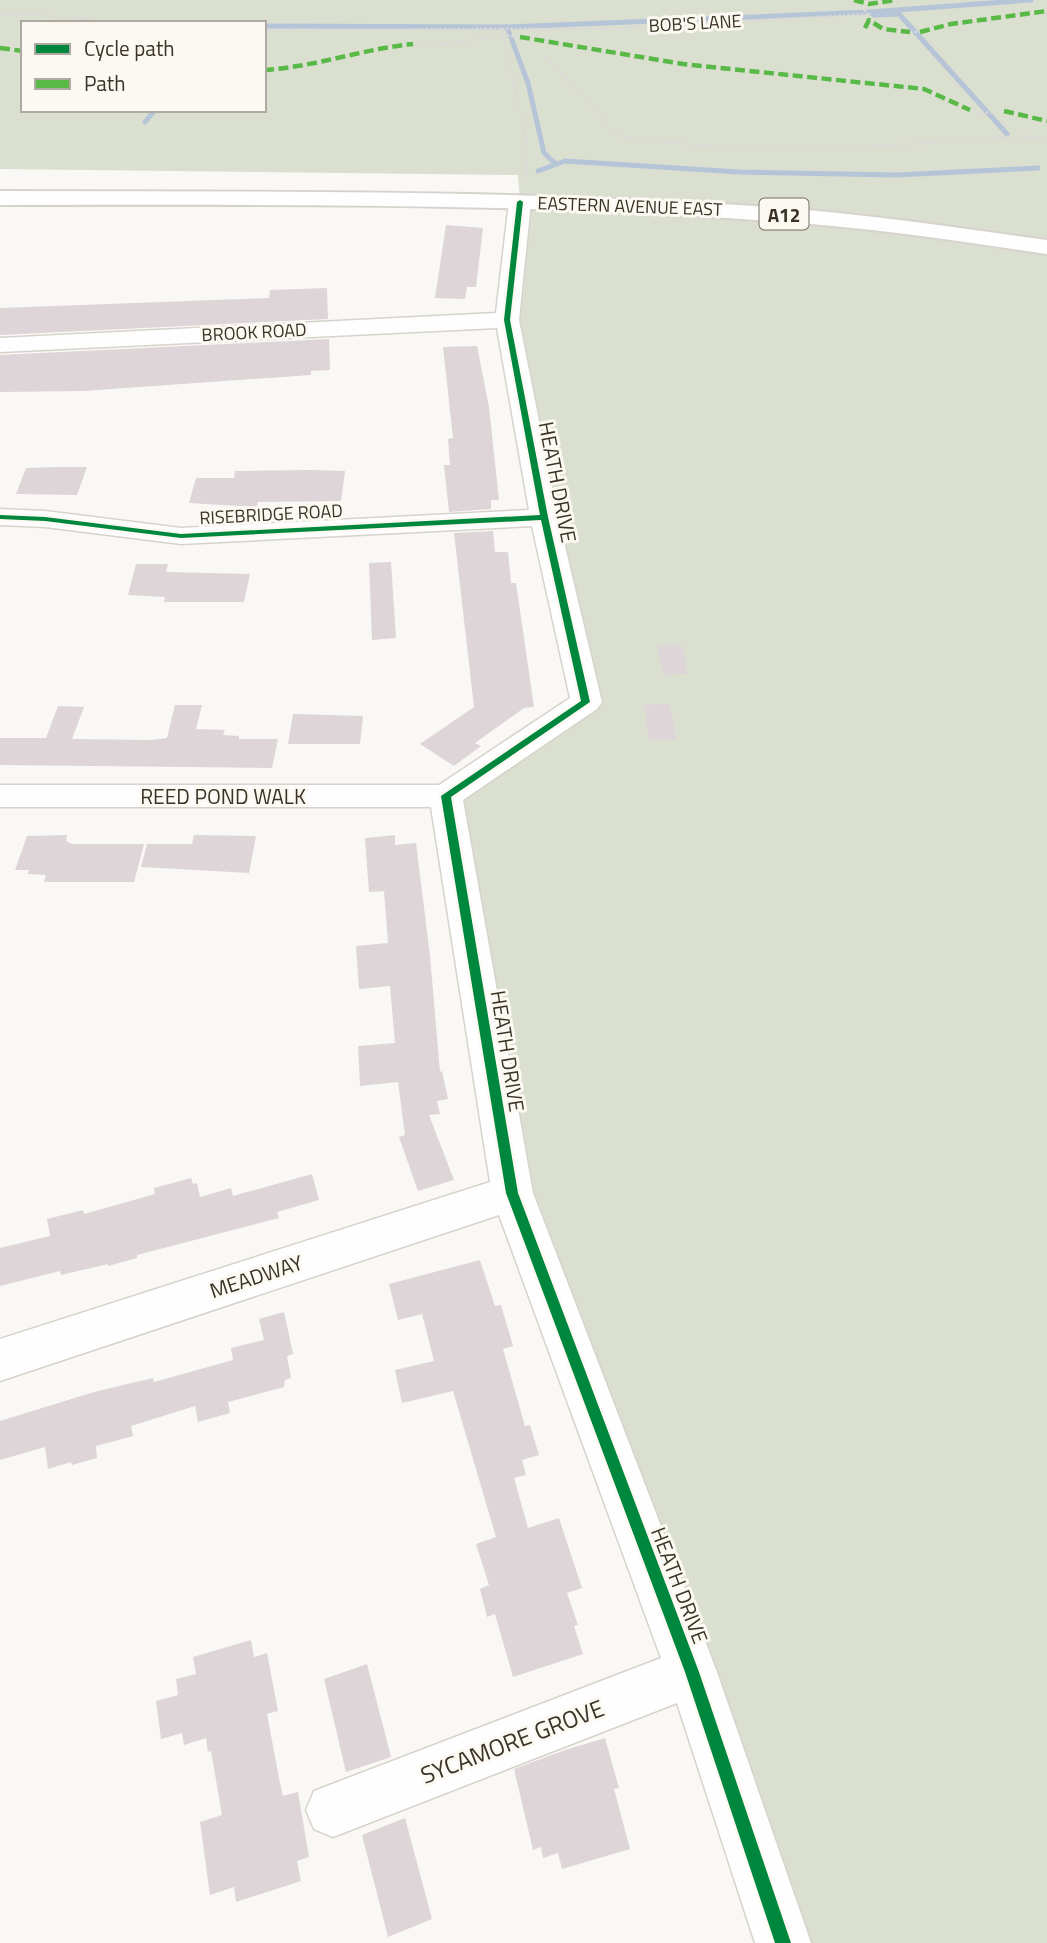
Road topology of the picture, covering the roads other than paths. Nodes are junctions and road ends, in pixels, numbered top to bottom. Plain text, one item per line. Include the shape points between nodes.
1 (0, 181) edge
2 (523, 193) junction
3 (0, 198) edge
4 (1047, 229) edge
5 (1047, 247) edge
6 (507, 320) junction
7 (0, 345) edge
8 (0, 517) edge
9 (544, 517) junction
10 (0, 796) edge
11 (446, 796) junction
12 (512, 1193) junction
13 (0, 1360) edge
14 (692, 1672) junction
15 (333, 1811) dead end
16 (783, 1943) edge

1 - 2 highway, EASTERN AVENUE EAST / A12
2 - 3 highway, EASTERN AVENUE EAST / A12
2 - 4 highway, EASTERN AVENUE EAST / A12 via 781,198
2 - 5 highway, EASTERN AVENUE EAST / A12 via 900,225
2 - 6 street, HEATH DRIVE
6 - 7 street, BROOK ROAD
6 - 9 street, HEATH DRIVE
8 - 9 street, RISEBRIDGE ROAD via 181,536
9 - 11 street, HEATH DRIVE via 586,702
10 - 11 street, REED POND WALK
11 - 12 street, HEATH DRIVE
12 - 13 street, MEADWAY
12 - 14 street, HEATH DRIVE
14 - 15 street, SYCAMORE GROVE
14 - 16 street, HEATH DRIVE

